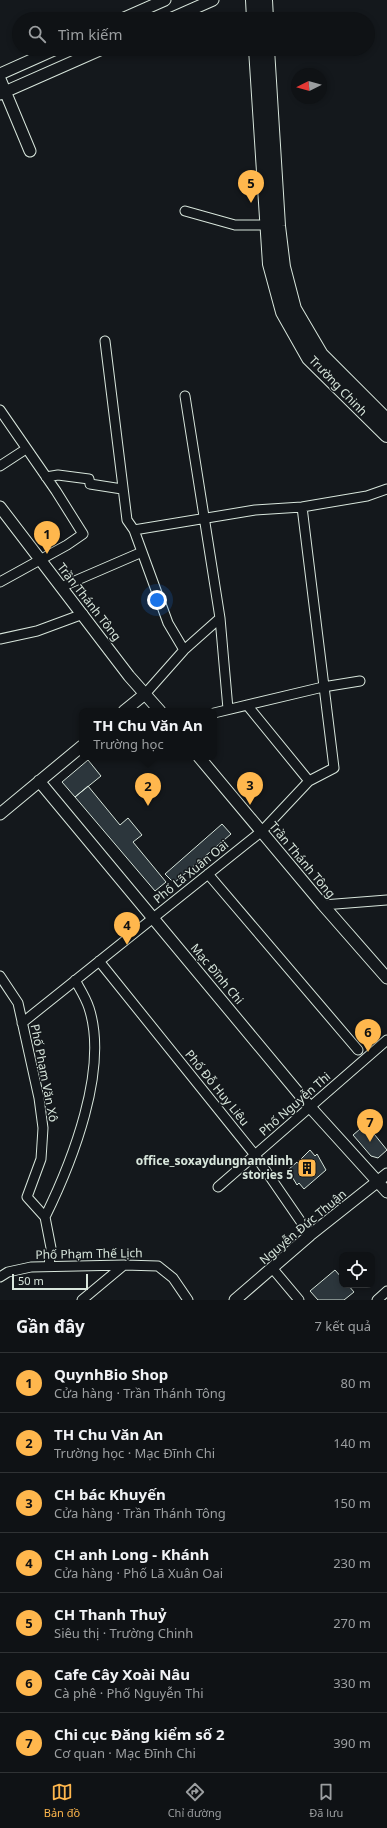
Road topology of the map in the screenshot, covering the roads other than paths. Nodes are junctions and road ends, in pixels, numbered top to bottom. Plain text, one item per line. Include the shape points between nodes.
1 (165, 0) edge
2 (213, 0) edge
3 (253, 0) edge
4 (264, 0) edge
5 (138, 12) edge
6 (186, 12) edge
7 (254, 12) edge
8 (265, 12) edge
9 (40, 56) edge
10 (86, 56) edge
11 (256, 56) edge
12 (267, 56) edge
13 (0, 74) edge
14 (0, 79) edge
15 (3, 93) edge
16 (30, 151) dead end
17 (185, 211) dead end
18 (266, 225) junction
19 (105, 342) dead end
20 (185, 396) dead end
21 (0, 410) edge
22 (387, 421) edge
23 (387, 435) edge
24 (26, 449) junction
25 (0, 466) edge
26 (46, 476) junction
27 (122, 489) junction
28 (387, 489) edge
29 (0, 507) edge
30 (302, 507) junction
31 (204, 518) junction
32 (134, 530) junction
33 (142, 552) junction
34 (39, 560) junction
35 (0, 571) edge
36 (3, 581) edge
37 (61, 587) junction
38 (83, 614) junction
39 (220, 618) junction
40 (0, 639) edge
41 (184, 650) junction
42 (360, 681) dead end
43 (323, 687) junction
44 (145, 694) junction
45 (247, 705) junction
46 (128, 708) edge
47 (157, 708) edge
48 (228, 710) junction
49 (217, 712) edge
50 (79, 748) edge
51 (202, 760) edge
52 (39, 781) junction
53 (309, 781) junction
54 (0, 814) edge
55 (262, 831) junction
56 (208, 874) junction
57 (387, 900) edge
58 (323, 905) junction
59 (154, 917) junction
60 (100, 961) junction
61 (0, 978) edge
62 (387, 978) edge
63 (75, 980) junction
64 (22, 1022) junction
65 (387, 1040) edge
66 (358, 1050) dead end
67 (310, 1107) junction
68 (255, 1155) junction
69 (387, 1174) edge
70 (378, 1181) junction
71 (218, 1187) dead end
72 (387, 1192) edge
73 (45, 1217) junction
74 (310, 1235) junction
75 (124, 1265) junction
76 (49, 1266) junction
77 (273, 1269) junction
78 (0, 1277) edge
79 (387, 1291) edge
80 (82, 1300) edge
81 (188, 1300) edge
82 (235, 1300) edge
83 (299, 1300) edge
84 (377, 1300) edge

1 - 5 street
2 - 6 street
3 - 7 main road
4 - 8 main road
9 - 13 street
10 - 15 street
11 - 18 main road, Trường Chinh
12 - 22 main road, Trường Chinh via 278,226 283,267 294,309 321,355
14 - 15 street
15 - 16 street
17 - 18 street via 235,225
18 - 23 main road, Trường Chinh via 270,264 283,312 309,358
19 - 27 street
20 - 31 street
21 - 24 street
24 - 25 street
24 - 26 street
26 - 27 street via 89,478 90,484
26 - 34 street via 83,534
27 - 32 street via 127,520
28 - 30 street via 367,496
29 - 34 street, Trần Thánh Tông
30 - 31 street via 255,510
30 - 43 street
31 - 32 street
31 - 39 street
32 - 33 street
33 - 37 street
33 - 41 street via 168,623
34 - 36 street
34 - 37 street, Trần Thánh Tông
35 - 36 street
37 - 38 street, Trần Thánh Tông
38 - 40 street via 37,631
38 - 44 street, Trần Thánh Tông
39 - 41 street
39 - 48 street
41 - 44 street
42 - 43 street
43 - 45 street
43 - 53 street, Phố Lã Xuân Oai via 334,768
44 - 46 street
44 - 47 street, Trần Thánh Tông
45 - 48 street
45 - 53 street
48 - 49 street
50 - 52 street
51 - 55 street, Trần Thánh Tông
52 - 54 street
52 - 59 street, Mạc Đĩnh Chi
53 - 55 street, Phố Lã Xuân Oai
55 - 56 street, Phố Lã Xuân Oai
55 - 58 street, Trần Thánh Tông
56 - 59 street, Phố Lã Xuân Oai
56 - 66 street
57 - 58 street
58 - 62 street, Trần Thánh Tông
59 - 60 street, Phố Lã Xuân Oai
59 - 67 street, Mạc Đĩnh Chi
60 - 63 street, Phố Lã Xuân Oai
60 - 68 street, Phố Đỗ Huy Liêu
61 - 64 street, Phố Phạm Văn Xô via 18,1003
63 - 64 street, Phố Lã Xuân Oai
63 - 73 street via 89,1008 92,1026 94,1060 91,1087 80,1130 62,1181
64 - 73 street, Phố Phạm Văn Xô via 43,1128 41,1159 27,1197
65 - 67 street, Phố Nguyễn Thi
67 - 68 street, Phố Nguyễn Thi
67 - 70 street, Mạc Đĩnh Chi
68 - 71 street, Phố Nguyễn Thi
68 - 74 street, Phố Đỗ Huy Liêu
69 - 70 street, Nguyễn Đức Thuận
70 - 72 street, Mạc Đĩnh Chi
70 - 74 street, Nguyễn Đức Thuận
73 - 76 street via 50,1248
74 - 77 street, Nguyễn Đức Thuận
75 - 76 street, Phố Phạm Thế Lịch
75 - 80 street
75 - 81 street, Phố Phạm Thế Lịch via 158,1266 173,1278
76 - 78 street, Phố Phạm Thế Lịch via 16,1270
77 - 82 street, Nguyễn Đức Thuận
77 - 83 street
79 - 84 street

